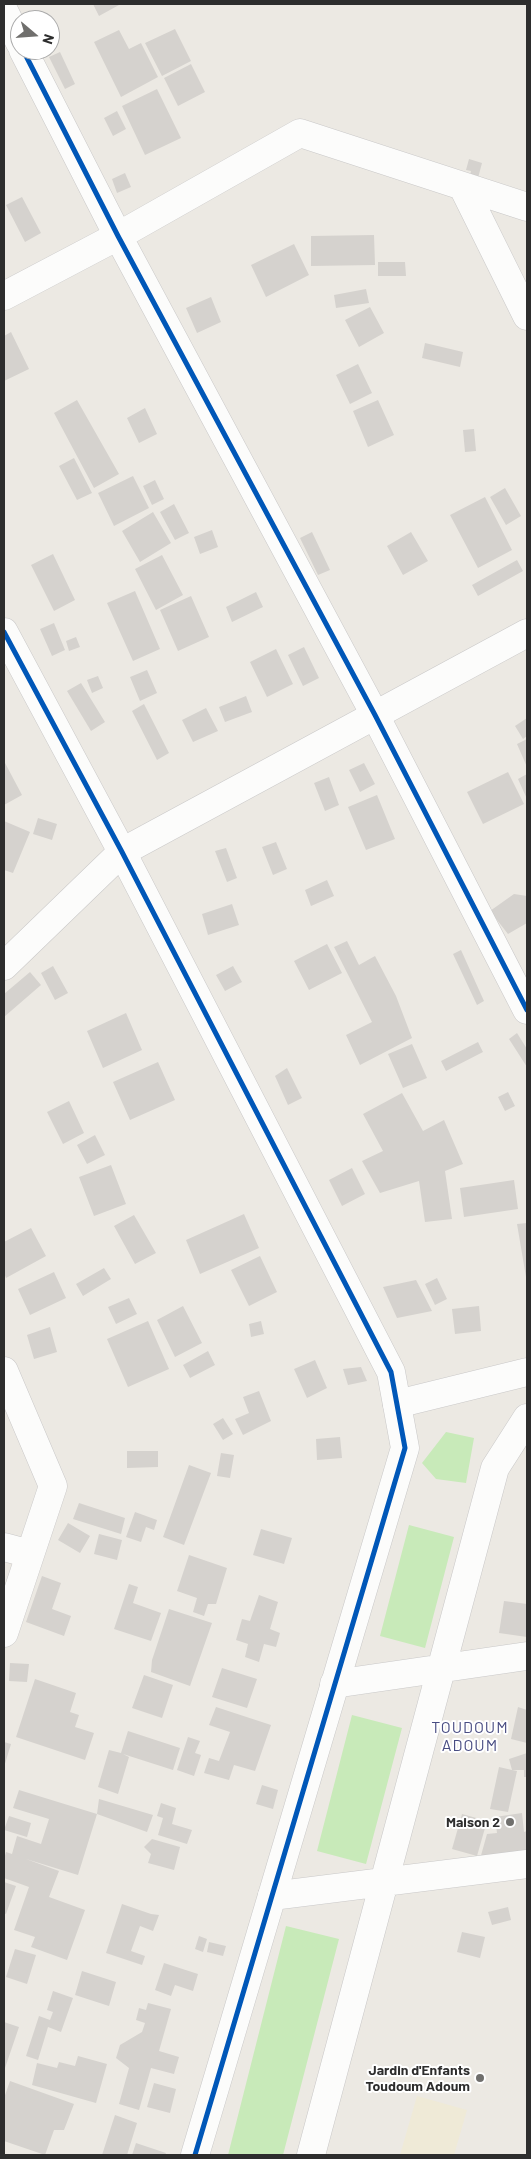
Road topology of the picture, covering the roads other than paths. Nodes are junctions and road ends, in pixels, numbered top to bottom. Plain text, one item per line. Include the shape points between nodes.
1 (4, 11) edge
2 (10, 23) edge
3 (28, 60) edge
4 (463, 187) junction
5 (527, 207) edge
6 (118, 236) junction
7 (4, 296) edge
8 (527, 316) edge
9 (4, 632) edge
10 (527, 633) edge
11 (375, 715) junction
12 (122, 852) junction
13 (4, 966) edge
14 (517, 967) edge
15 (527, 1010) edge
16 (4, 1371) edge
17 (527, 1372) edge
18 (397, 1404) junction
19 (527, 1418) edge
20 (4, 1547) edge
21 (30, 1554) junction
22 (4, 1633) edge
23 (527, 1656) edge
24 (441, 1668) junction
25 (334, 1684) junction
26 (527, 1864) edge
27 (384, 1882) junction
28 (272, 1896) junction
29 (195, 2155) edge
30 (310, 2155) edge

1 - 2 street
3 - 6 street
4 - 5 street
4 - 6 street via 300,133
4 - 8 street
6 - 7 street
6 - 11 street
9 - 12 street
10 - 11 street
11 - 12 street
11 - 14 street
12 - 13 street
12 - 18 street via 391,1372
14 - 15 street
16 - 21 street via 53,1486
17 - 18 street
18 - 25 street via 405,1448
19 - 24 street via 496,1468
20 - 21 street
21 - 22 street
23 - 24 street
24 - 25 street
24 - 27 street
25 - 28 street
26 - 27 street
27 - 28 street
27 - 30 street
28 - 29 street

